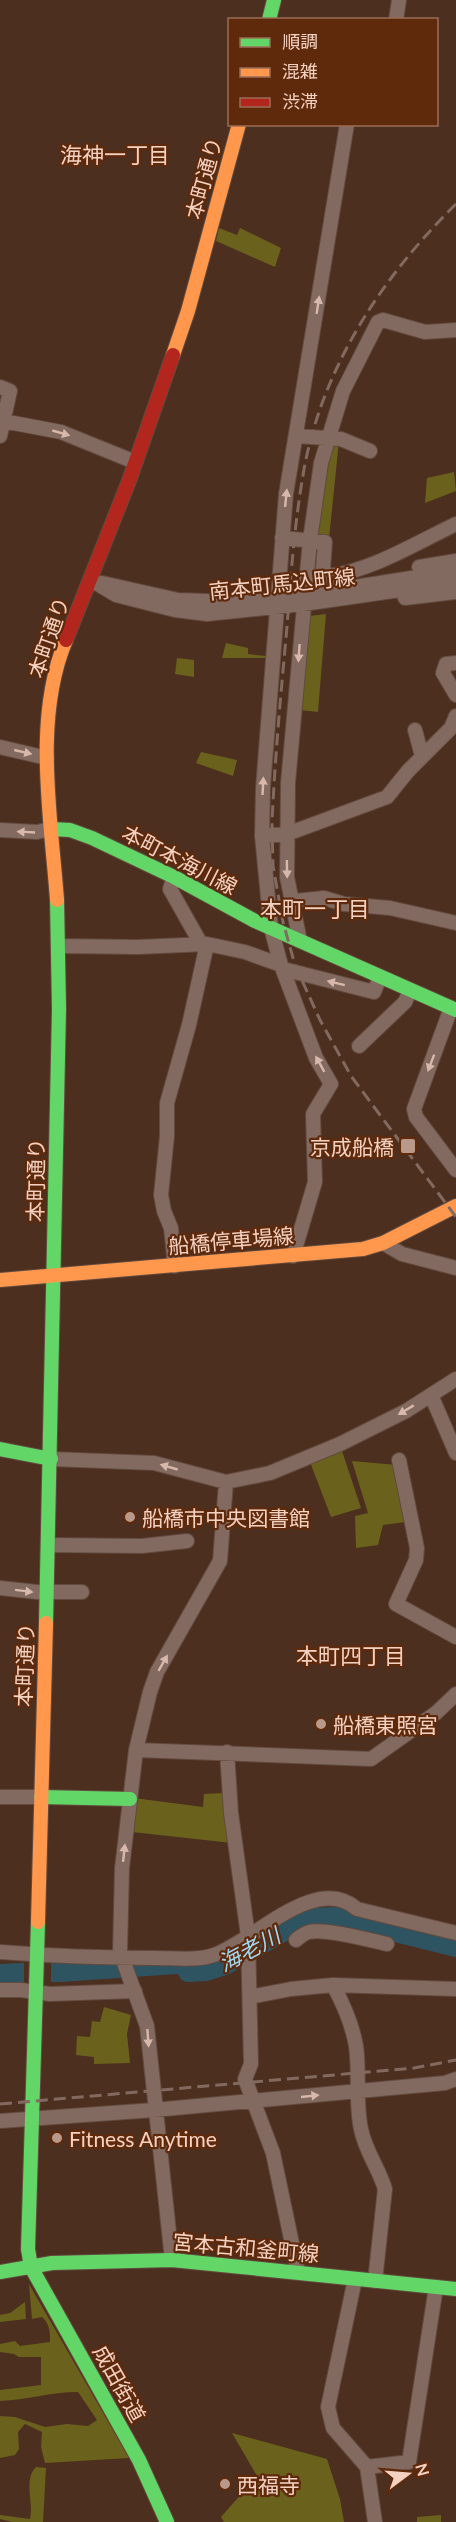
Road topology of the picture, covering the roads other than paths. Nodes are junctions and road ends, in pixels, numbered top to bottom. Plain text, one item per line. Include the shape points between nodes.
1 (274, 0) edge
2 (399, 0) edge
3 (270, 18) edge
4 (396, 18) edge
5 (238, 126) edge
6 (346, 126) edge
7 (456, 330) edge
8 (0, 387) edge
9 (3, 421) junction
10 (0, 436) edge
11 (296, 436) junction
12 (329, 438) junction
13 (370, 451) dead end
14 (135, 462) junction
15 (456, 524) edge
16 (282, 538) junction
17 (310, 540) junction
18 (456, 561) edge
19 (456, 571) edge
20 (402, 578) junction
21 (91, 580) junction
22 (456, 582) edge
23 (456, 592) edge
24 (369, 594) junction
25 (303, 600) junction
26 (277, 603) junction
27 (456, 663) edge
28 (456, 696) edge
29 (456, 716) edge
30 (415, 730) dead end
31 (0, 747) edge
32 (422, 756) junction
33 (47, 758) junction
34 (51, 829) junction
35 (0, 830) edge
36 (287, 834) junction
37 (262, 836) junction
38 (174, 877) junction
39 (295, 901) dead end
40 (456, 923) edge
41 (272, 928) junction
42 (300, 941) junction
43 (204, 944) junction
44 (59, 946) junction
45 (282, 967) junction
46 (380, 977) junction
47 (410, 991) junction
48 (454, 1005) edge
49 (359, 1046) dead end
50 (456, 1170) edge
51 (456, 1206) edge
52 (383, 1243) junction
53 (292, 1256) junction
54 (174, 1266) junction
55 (456, 1269) edge
56 (55, 1275) junction
57 (0, 1280) edge
58 (456, 1379) edge
59 (430, 1395) junction
60 (339, 1444) junction
61 (0, 1449) edge
62 (456, 1453) edge
63 (348, 1457) dead end
64 (51, 1459) junction
65 (399, 1460) dead end
66 (226, 1482) junction
67 (188, 1541) dead end
68 (49, 1545) junction
69 (0, 1588) edge
70 (47, 1591) junction
71 (82, 1592) dead end
72 (456, 1637) edge
73 (456, 1694) edge
74 (136, 1750) junction
75 (227, 1752) junction
76 (0, 1797) edge
77 (42, 1797) junction
78 (130, 1799) junction
79 (456, 1934) edge
80 (248, 1938) junction
81 (296, 1940) dead end
82 (387, 1944) dead end
83 (0, 1952) edge
84 (37, 1957) junction
85 (122, 1960) junction
86 (333, 1985) junction
87 (133, 1987) junction
88 (36, 1988) junction
89 (456, 1989) edge
90 (0, 1990) edge
91 (250, 1998) junction
92 (456, 2079) edge
93 (357, 2091) junction
94 (252, 2102) junction
95 (154, 2110) junction
96 (32, 2120) junction
97 (0, 2121) edge
98 (172, 2260) junction
99 (31, 2267) junction
100 (0, 2272) edge
101 (298, 2272) junction
102 (355, 2279) junction
103 (375, 2281) junction
104 (436, 2287) junction
105 (456, 2289) edge
106 (367, 2467) junction
107 (167, 2522) edge
108 (375, 2522) edge

1 - 3 street
2 - 4 street
5 - 14 street, 本町通り via 188,311
11 -> 6 street
7 - 12 street via 425,332 378,322 343,391
8 - 9 street via 10,391
9 - 10 street
9 -> 14 street via 61,432
11 - 12 street
16 -> 11 street
12 - 13 street
12 - 17 street via 321,464
14 - 21 street, 本町通り
15 - 17 street via 376,562 329,576 323,570 325,542
16 - 17 street
16 - 26 street
17 - 25 street
18 - 20 street via 414,568
19 - 20 street, 南本町馬込町線
20 - 25 street, 南本町馬込町線
21 - 26 street, 南本町馬込町線 via 178,600
21 - 33 street, 本町通り via 54,673
22 - 24 street, 南本町馬込町線
23 - 24 street via 388,600
24 - 25 street, 南本町馬込町線
25 - 26 street, 南本町馬込町線
25 -> 36 street
37 -> 26 street
27 - 28 street via 447,664 443,673
29 - 32 street via 451,728
30 - 32 street
31 -> 33 street
32 - 36 street via 387,798
33 - 34 street, 本町通り
34 -> 35 street
34 - 38 street, 本町本海川線 via 70,830 92,838
34 - 44 street, 本町通り
36 - 37 street
36 -> 42 street via 287,877
37 - 41 street
38 - 41 street, 本町本海川線
38 - 43 street via 170,889
39 - 40 street via 324,898
41 - 42 street, 本町本海川線
41 - 45 street
42 - 46 street, 本町本海川線
43 - 44 street
43 - 45 street via 245,952
43 - 54 street via 189,1025 167,1103 160,1195 171,1228
44 - 56 street, 本町通り
46 -> 45 street via 374,992
53 -> 45 street via 315,1182 313,1114 331,1084 316,1058
46 - 47 street, 本町本海川線
47 - 48 street, 本町本海川線
47 - 49 street via 405,1002
48 -> 50 street via 414,1109
51 - 52 street, 船橋停車場線
52 - 53 street, 船橋停車場線 via 356,1250
52 - 55 street via 402,1254
53 - 54 street, 船橋停車場線
54 - 56 street, 船橋停車場線
56 - 57 street, 船橋停車場線
56 - 64 street, 本町通り
58 - 59 street
59 -> 60 street
59 - 62 street
60 - 63 street
60 - 66 street via 270,1473
61 - 64 street
66 -> 64 street via 154,1463
64 - 68 street, 本町通り
65 - 72 street via 417,1548 416,1560 396,1604
74 -> 66 street via 153,1680 220,1561
67 - 68 street via 142,1546
68 - 70 street, 本町通り
69 -> 70 street
70 - 71 street
70 - 77 street, 本町通り
73 - 75 street via 372,1760
74 - 75 street
74 - 78 street
75 - 80 street
76 - 77 street
77 - 78 street
77 - 84 street, 本町通り
85 -> 78 street via 122,1868
79 - 80 street via 357,1909 335,1898 302,1905
80 - 85 street via 205,1957
80 - 91 street
81 - 82 street via 313,1931
83 - 84 street
84 - 85 street
84 - 88 street, 本町通り
85 - 87 street
86 - 89 street
86 - 91 street
86 - 93 street via 351,2023
87 - 88 street via 50,1994
87 -> 95 street via 147,2025
88 - 90 street
88 - 96 street, 本町通り
91 - 94 street via 251,2064 245,2079
92 - 93 street
94 -> 93 street
93 - 103 street via 364,2144 385,2189
94 - 95 street
94 - 101 street via 273,2153
95 - 96 street
95 - 98 street
96 - 97 street
96 - 99 street, 本町通り via 28,2250
98 - 99 street, 宮本古和釜町線
98 - 101 street, 宮本古和釜町線
99 - 100 street, 宮本古和釜町線
99 - 107 street, 成田街道 via 139,2460
101 - 102 street, 宮本古和釜町線
102 - 103 street, 宮本古和釜町線
102 - 106 street via 328,2407 333,2428
103 - 104 street, 宮本古和釜町線
104 - 105 street, 宮本古和釜町線
104 - 106 street via 409,2462
106 - 108 street

